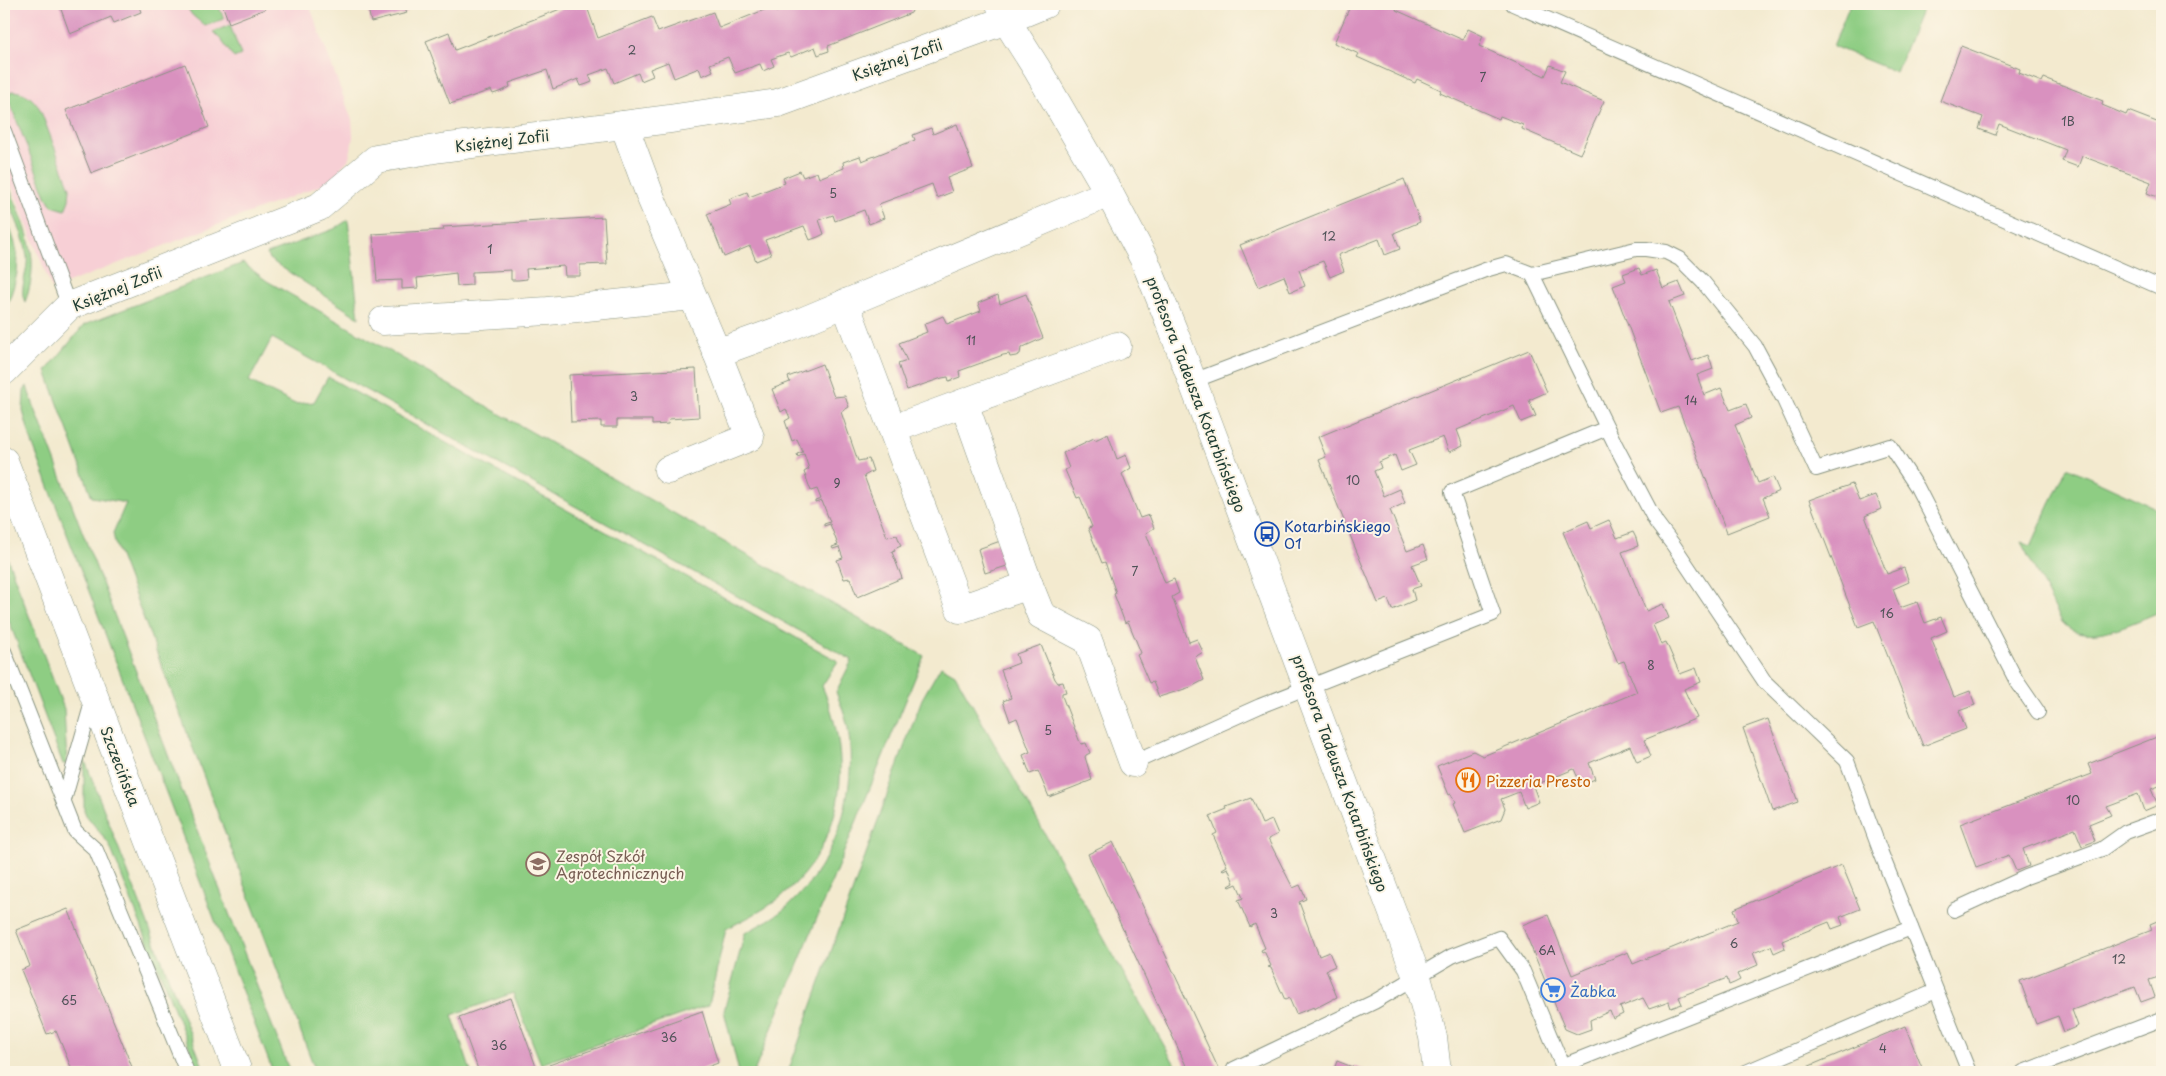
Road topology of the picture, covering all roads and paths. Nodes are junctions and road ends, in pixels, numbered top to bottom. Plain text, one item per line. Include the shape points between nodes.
1 (1046, 4) edge
2 (1512, 4) edge
3 (1003, 12) edge
4 (624, 125) junction
5 (4, 131) edge
6 (1109, 193) junction
7 (1532, 274) junction
8 (2162, 288) edge
9 (692, 296) junction
10 (845, 303) junction
11 (69, 306) junction
12 (383, 321) dead end
13 (1117, 346) dead end
14 (717, 353) junction
15 (4, 371) edge
16 (1194, 381) junction
17 (964, 403) junction
18 (1607, 428) junction
19 (893, 429) junction
20 (4, 460) edge
21 (668, 470) dead end
22 (1029, 584) junction
23 (4, 651) edge
24 (1309, 688) junction
25 (94, 696) junction
26 (2038, 712) dead end
27 (1133, 763) joint
28 (64, 800) junction
29 (2162, 819) edge
30 (1954, 910) dead end
31 (1911, 928) junction
32 (1417, 978) junction
33 (1936, 991) junction
34 (2162, 1019) edge
35 (1234, 1069) dead end
36 (1563, 1069) edge
37 (187, 1072) edge
38 (238, 1072) edge
39 (1437, 1072) edge
40 (1746, 1072) edge
41 (1969, 1072) edge
42 (2023, 1072) edge

1 - 3 street, Księżnej Zofii
2 - 8 lane
3 - 4 street, Księżnej Zofii via 778,103
3 - 6 street, profesora Tadeusza Kotarbińskiego
4 - 9 street
4 - 11 street, Księżnej Zofii via 376,159 319,207
5 - 11 lane
6 - 10 street
6 - 16 street, profesora Tadeusza Kotarbińskiego via 1145,261
7 - 16 lane via 1506,264 1485,270
7 - 18 lane
7 - 26 lane via 1636,249 1657,249 1680,259 1756,346 1816,469 1890,446 1917,487 2016,680
9 - 12 street via 548,311
9 - 14 street
10 - 14 street
10 - 19 street
11 - 15 street, Księżnej Zofii
13 - 17 street
14 - 21 street via 750,437
16 - 24 street, profesora Tadeusza Kotarbińskiego
17 - 19 street
17 - 22 street
18 - 24 lane via 1452,492 1493,614
18 - 31 lane via 1656,522 1765,682 1847,761
19 - 22 street via 960,609
20 - 25 street, Szczecińska
22 - 27 street via 1041,615 1088,640
23 - 28 lane
24 - 27 lane via 1260,706
24 - 32 street, profesora Tadeusza Kotarbińskiego
25 - 28 lane
25 - 38 street, Szczecińska
28 - 37 lane via 75,831 96,850
29 - 30 lane via 2126,832 2102,849 2026,877
31 - 33 lane
31 - 36 lane
32 - 35 lane
32 - 36 lane via 1452,956 1499,938 1523,971
32 - 39 street, profesora Tadeusza Kotarbińskiego via 1434,1037
33 - 40 lane
33 - 41 lane
34 - 42 lane

